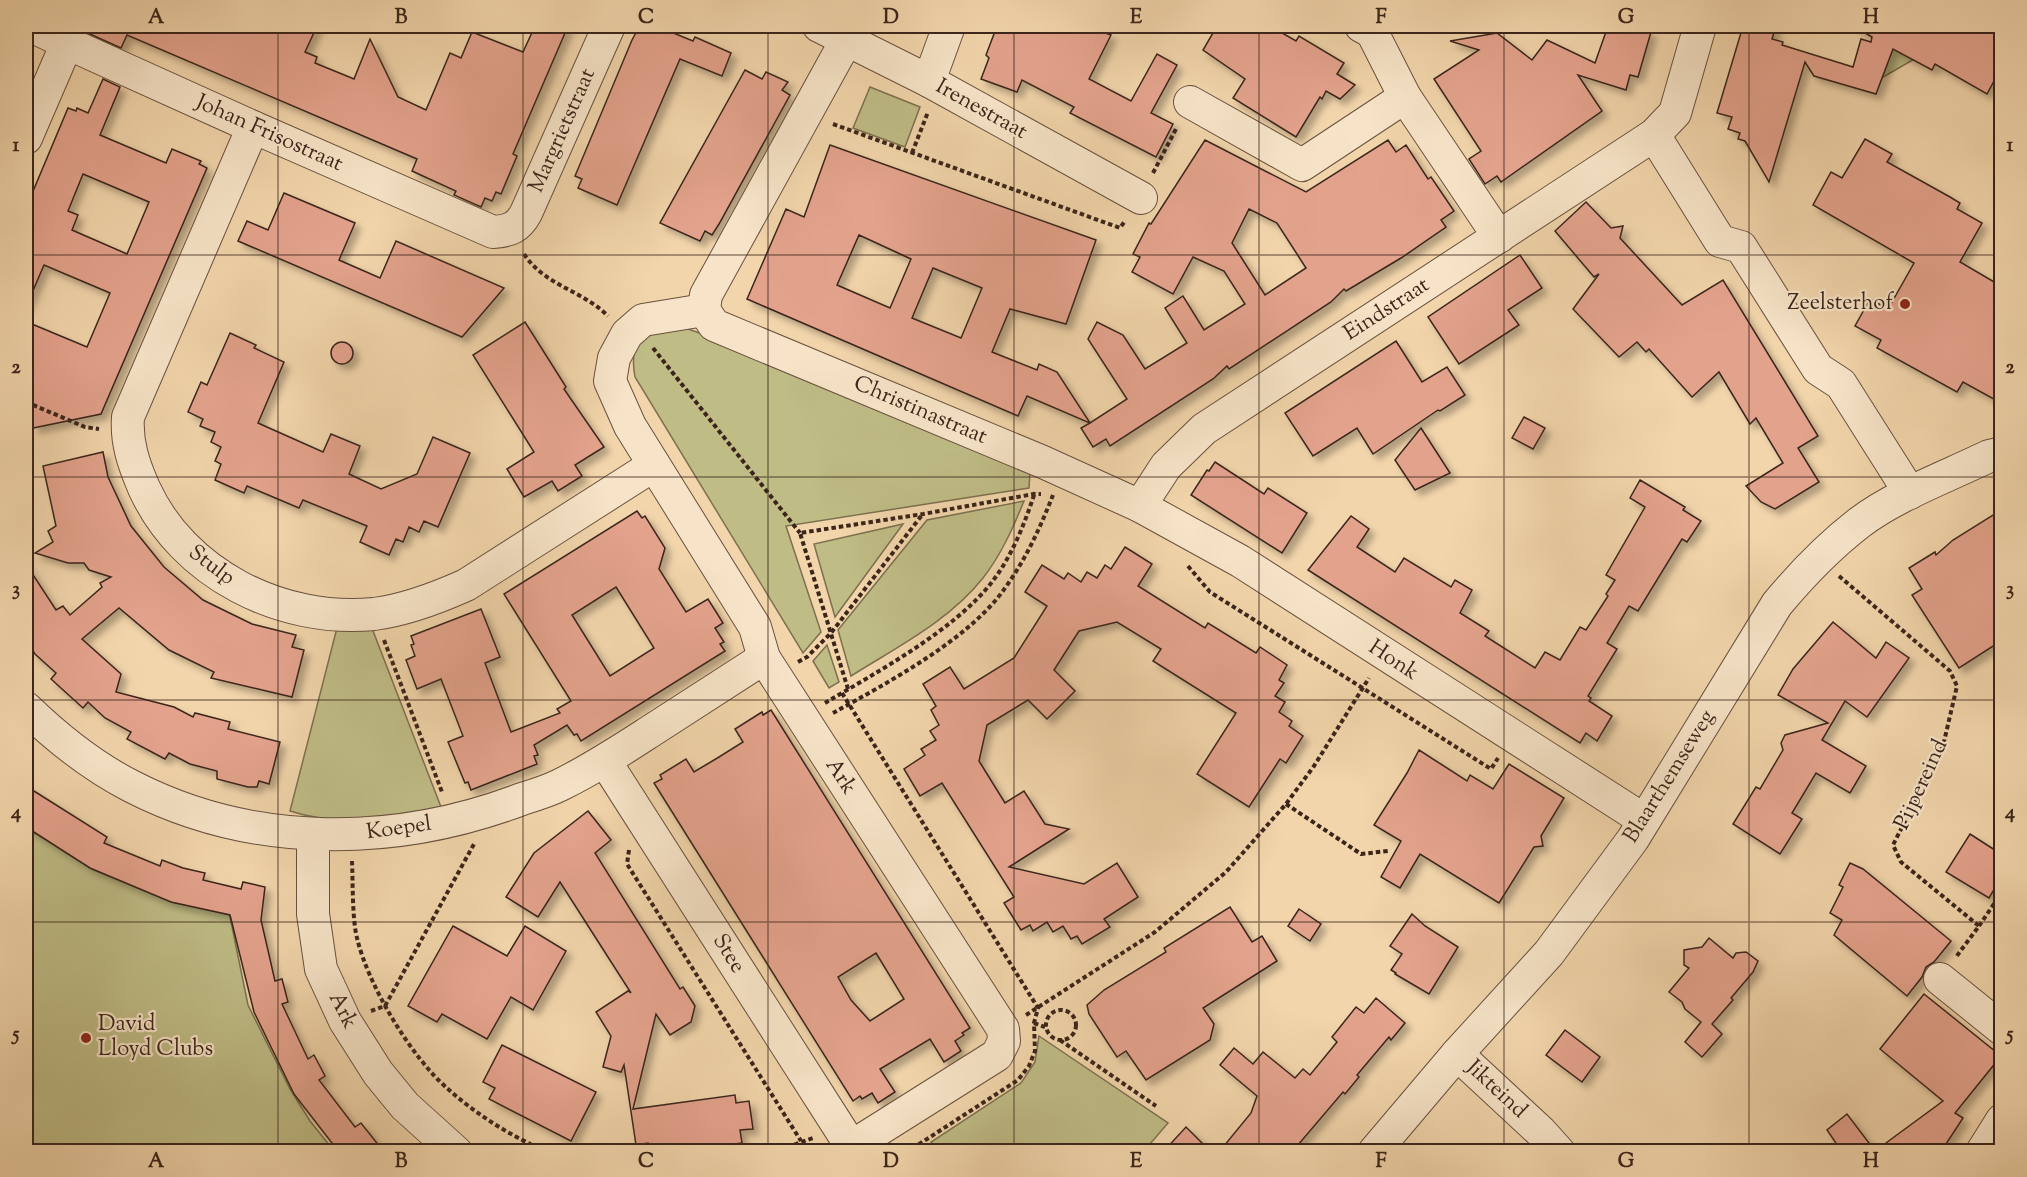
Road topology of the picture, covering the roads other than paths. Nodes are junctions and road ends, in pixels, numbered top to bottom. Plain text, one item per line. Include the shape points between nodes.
1 (31, 26) edge
2 (609, 26) edge
3 (819, 26) edge
4 (949, 26) edge
5 (1700, 26) edge
6 (1369, 28) edge
7 (847, 39) junction
8 (67, 43) junction
9 (933, 84) junction
10 (1405, 97) junction
11 (1190, 102) road end
12 (253, 127) junction
13 (1654, 135) junction
14 (26, 138) edge
15 (1141, 198) road end
16 (509, 231) joint
17 (1499, 237) junction
18 (704, 310) junction
19 (2001, 453) edge
20 (654, 465) junction
21 (1910, 493) junction
22 (1140, 506) junction
23 (769, 667) junction
24 (26, 708) edge
25 (605, 761) junction
26 (1644, 820) junction
27 (313, 834) junction
28 (1940, 979) road end
29 (2001, 1029) edge
30 (1457, 1054) junction
31 (2001, 1120) edge
32 (845, 1143) edge
33 (456, 1152) edge
34 (1374, 1152) edge
35 (1559, 1152) edge
36 (1982, 1152) edge

1 - 8 street, Johan Frisostraat
2 - 16 street, Margrietstraat via 526,213
3 - 7 street, Irenestraat
4 - 9 street
5 - 13 street, Eindstraat via 1675,113
6 - 10 street
7 - 9 street, Irenestraat
7 - 18 street via 706,295
8 - 12 street, Johan Frisostraat
8 - 14 street
9 - 15 street, Irenestraat
10 - 11 street via 1302,165
10 - 17 street
12 - 16 street, Johan Frisostraat via 493,232
12 - 20 street, Stulp via 128,417 131,455 151,503 165,525 204,566 252,594 296,607 339,614 374,614 405,608 466,585
13 - 17 street, Eindstraat
13 - 21 street via 1720,241 1741,247 1818,369 1841,384
17 - 22 street, Eindstraat via 1204,429 1166,466
18 - 20 street, Ark via 643,321 632,330 614,358 610,381 630,426
18 - 22 street, Christinastraat via 714,325
19 - 21 street, Blaarthemseweg
20 - 23 street, Ark via 755,627
21 - 26 street, Blaarthemseweg via 1860,522 1817,558 1777,604
22 - 26 street, Honk via 1240,561
23 - 25 street, Koepel
23 - 32 street, Ark via 1003,1029 1004,1041 997,1055
24 - 27 street, Koepel via 62,741 131,786 242,826
25 - 27 street, Koepel via 559,785 487,813 466,828 345,836
25 - 32 street, Stee
26 - 30 street, Blaarthemseweg via 1549,953
27 - 33 street, Ark via 313,914 321,969 345,1021 378,1073 405,1106
28 - 29 street
30 - 34 street, Blaarthemseweg
30 - 35 street, Jikteind
31 - 36 street

